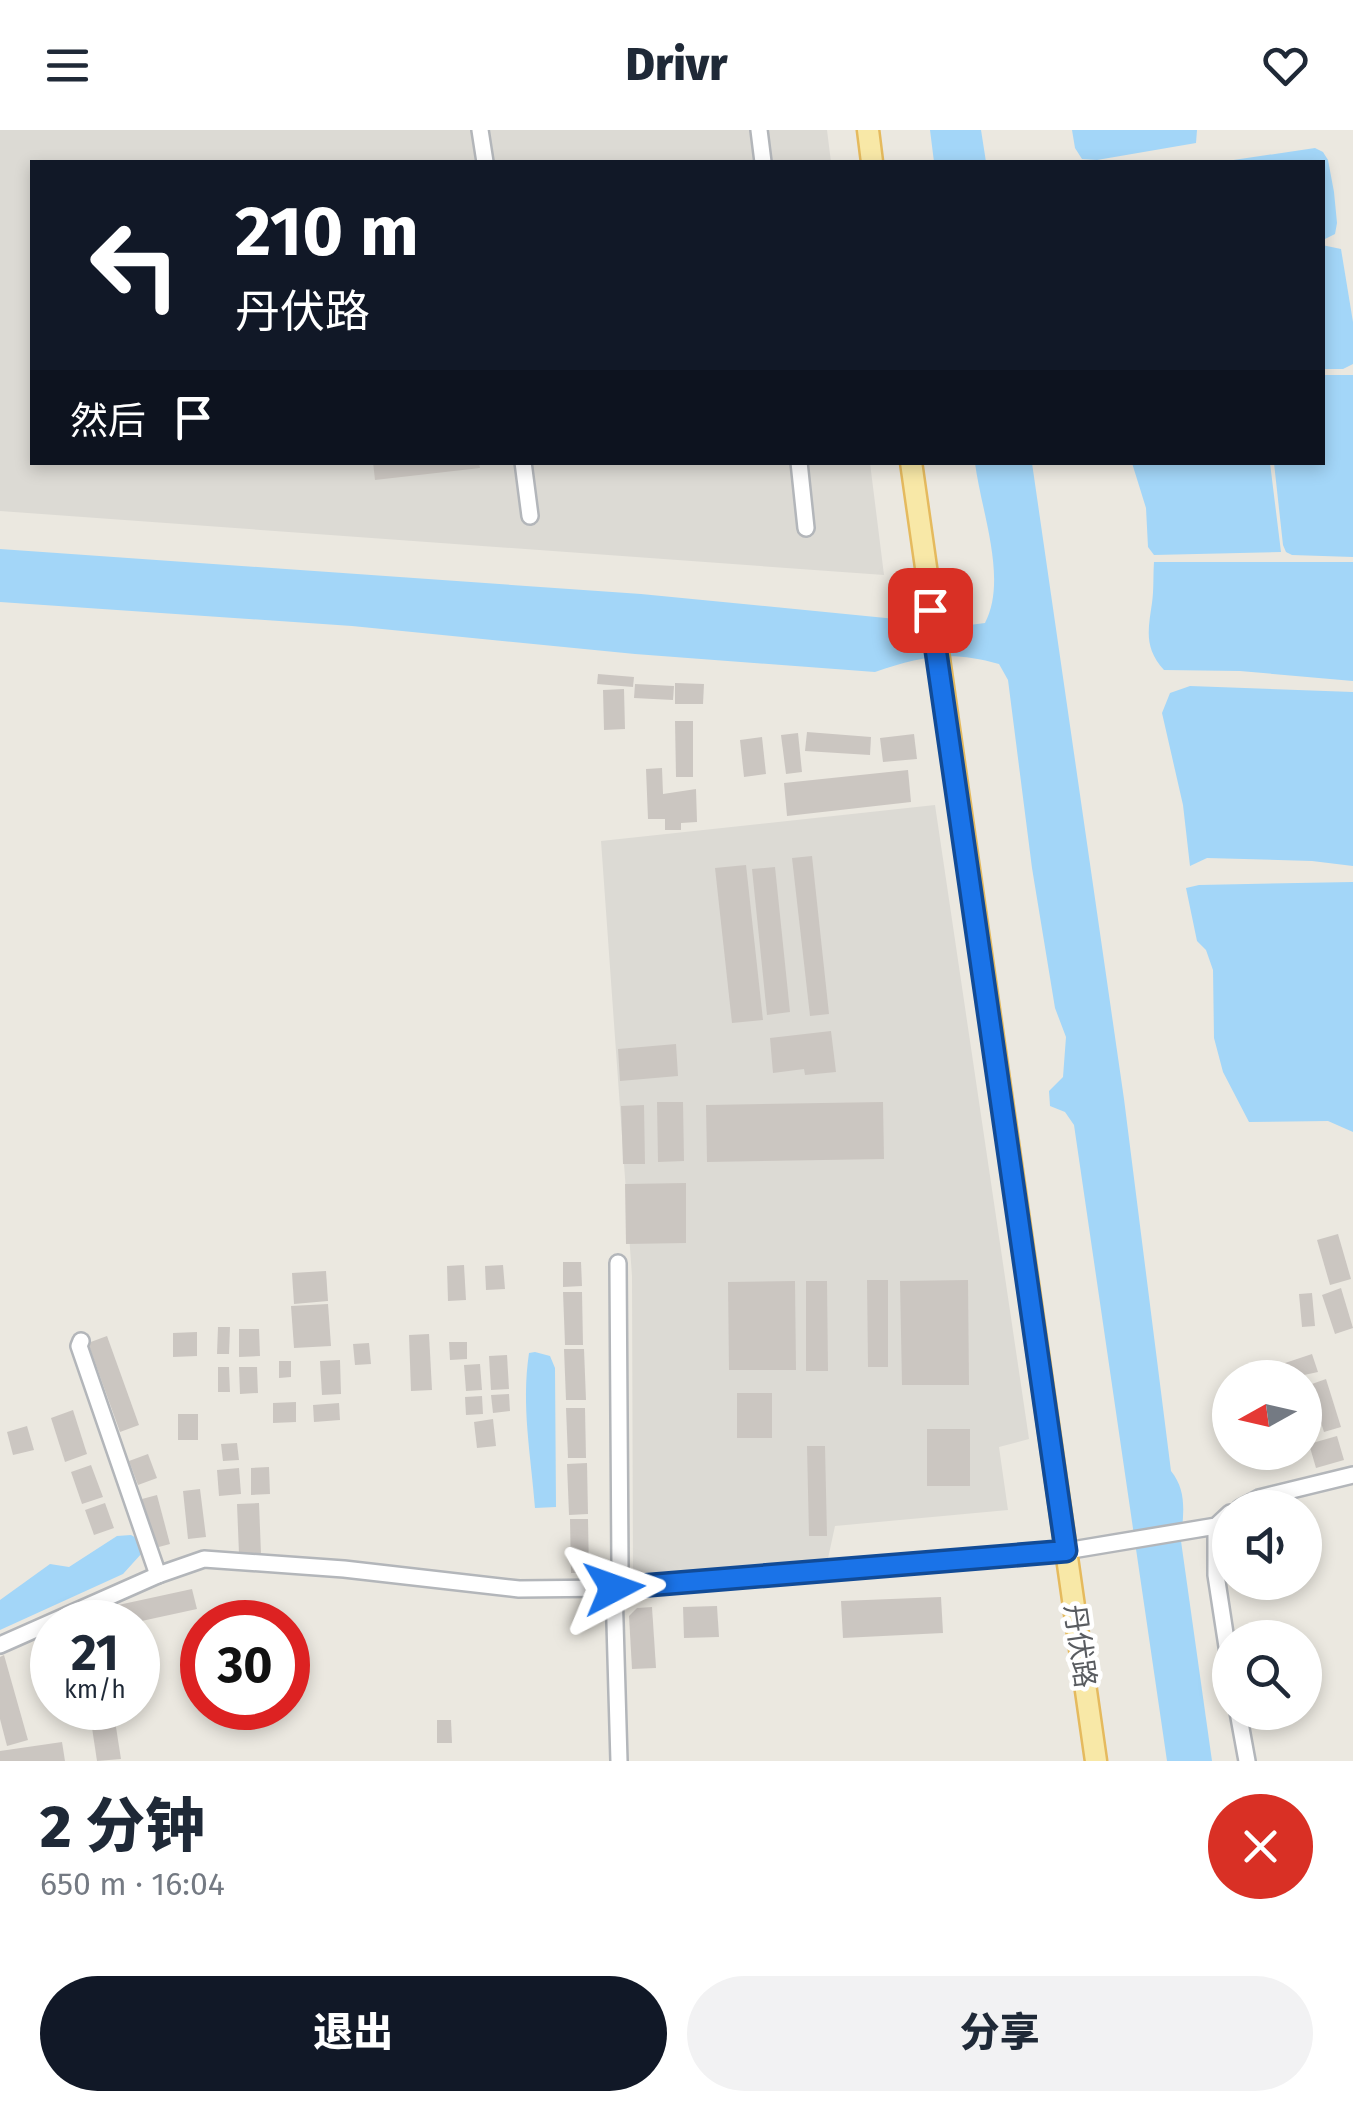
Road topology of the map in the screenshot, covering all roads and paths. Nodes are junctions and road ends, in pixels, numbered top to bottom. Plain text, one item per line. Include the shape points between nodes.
1 (480, 130) edge
2 (759, 130) edge
3 (868, 130) edge
4 (484, 160) edge
5 (763, 160) edge
6 (872, 160) edge
7 (523, 465) edge
8 (798, 465) edge
9 (911, 465) edge
10 (530, 516) dead end
11 (806, 528) dead end
12 (618, 1263) dead end
13 (81, 1341) dead end
14 (1353, 1476) edge
15 (1293, 1490) edge
16 (1212, 1527) edge
17 (1066, 1551) junction
18 (158, 1575) junction
19 (614, 1588) junction
20 (0, 1646) edge
21 (1241, 1730) edge
22 (619, 1761) edge
23 (1096, 1761) edge
24 (1247, 1761) edge

1 - 4 street
2 - 5 street
3 - 6 main road
7 - 10 street
8 - 11 street
9 - 17 main road, 丹伏路
12 - 19 street via 620,1567
13 - 18 street
14 - 15 street
16 - 17 street
17 - 19 street
17 - 23 main road, 丹伏路
18 - 19 street via 204,1559 519,1588
18 - 20 street
19 - 22 street
21 - 24 street

